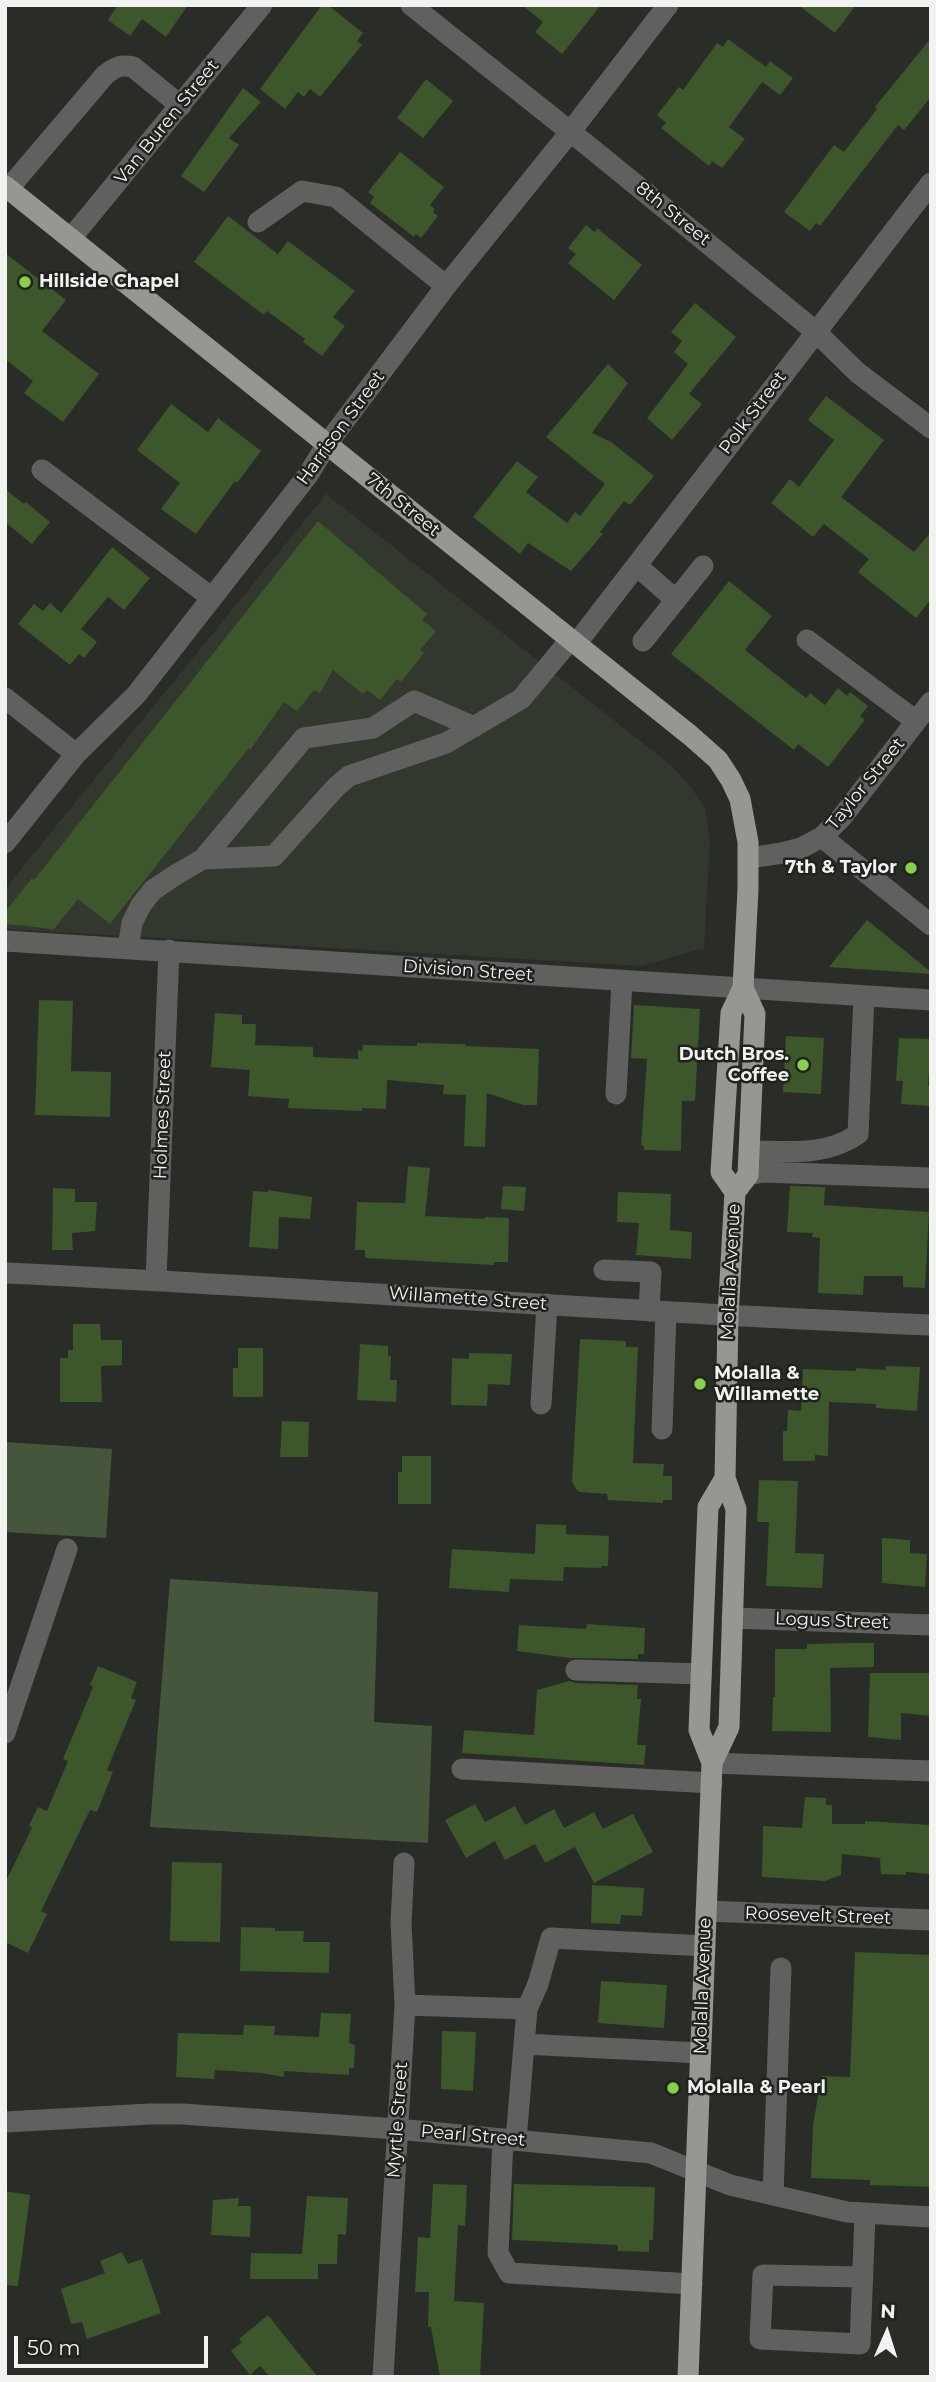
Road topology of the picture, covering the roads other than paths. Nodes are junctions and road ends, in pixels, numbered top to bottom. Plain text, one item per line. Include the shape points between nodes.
1 (262, 5) edge
2 (411, 5) edge
3 (667, 5) edge
4 (181, 106) junction
5 (571, 131) junction
6 (931, 183) edge
7 (7, 187) edge
8 (258, 222) dead end
9 (72, 237) junction
10 (446, 286) junction
11 (816, 331) junction
12 (931, 428) edge
13 (327, 444) junction
14 (42, 470) dead end
15 (637, 566) junction
16 (703, 566) dead end
17 (212, 598) junction
18 (676, 600) junction
19 (643, 640) dead end
20 (807, 640) dead end
21 (574, 642) junction
22 (5, 698) edge
23 (931, 702) edge
24 (916, 721) junction
25 (474, 727) junction
26 (76, 754) junction
27 (822, 837) junction
28 (5, 843) edge
29 (749, 858) junction
30 (203, 859) junction
31 (931, 925) edge
32 (5, 941) edge
33 (128, 948) junction
34 (169, 950) junction
35 (622, 981) junction
36 (743, 988) junction
37 (864, 996) junction
38 (931, 1000) edge
39 (616, 1094) dead end
40 (750, 1151) junction
41 (931, 1178) edge
42 (741, 1183) junction
43 (604, 1270) dead end
44 (5, 1273) edge
45 (156, 1280) junction
46 (547, 1304) junction
47 (657, 1311) junction
48 (729, 1316) junction
49 (931, 1325) edge
50 (541, 1404) dead end
51 (662, 1429) dead end
52 (724, 1478) junction
53 (68, 1549) dead end
54 (733, 1618) junction
55 (931, 1625) edge
56 (576, 1670) dead end
57 (701, 1674) junction
58 (5, 1733) edge
59 (462, 1769) dead end
60 (931, 1771) edge
61 (712, 1773) junction
62 (404, 1863) dead end
63 (706, 1911) junction
64 (931, 1920) edge
65 (705, 1946) junction
66 (781, 1968) dead end
67 (405, 2005) junction
68 (527, 2009) junction
69 (524, 2044) junction
70 (701, 2053) junction
71 (5, 2122) edge
72 (397, 2129) junction
73 (510, 2139) junction
74 (697, 2172) junction
75 (773, 2195) junction
76 (865, 2215) junction
77 (931, 2217) edge
78 (862, 2277) junction
79 (692, 2284) junction
80 (383, 2377) edge
81 (688, 2377) edge

1 - 4 street, Van Buren Street
2 - 5 street, 8th Street
3 - 5 street, Harrison Street
4 - 7 street via 133,67 116,66
4 - 9 street, Van Buren Street
5 - 10 street, Harrison Street
5 - 11 street, 8th Street
6 - 11 street, Polk Street
7 - 9 main road, 7th Street
8 - 10 street via 302,191 336,197
9 - 13 main road, 7th Street
10 - 13 street, Harrison Street
11 - 12 street, 8th Street via 858,373
11 - 15 street, Polk Street
13 - 17 street, Harrison Street
13 - 21 main road, 7th Street
14 - 17 street
15 - 18 street
15 - 21 street, Polk Street
16 - 18 street
17 - 26 street, Harrison Street via 136,695
18 - 19 street
20 - 24 street
21 - 25 street, Polk Street via 521,699
21 - 29 main road, 7th Street via 718,760 740,799
22 - 26 street
23 - 24 street, Taylor Street
24 - 27 street, Taylor Street
25 - 30 street, Polk Street via 446,743 349,776 274,856
25 - 30 street via 414,701 373,728 304,738
26 - 28 street, Harrison Street
27 - 29 street, Taylor Street via 801,848
27 - 31 street
29 - 36 main road, Molalla Avenue
30 - 33 street via 153,890 132,923
32 - 33 street, Division Street
33 - 34 street, Division Street
34 - 35 street, Division Street
34 - 45 street, Holmes Street
35 - 36 street, Division Street
35 - 39 street
36 - 37 street, Division Street
36 - 40 main road, Molalla Avenue via 755,1014
36 - 42 main road, Molalla Avenue via 731,1013 721,1172
37 - 38 street, Division Street
37 - 40 street via 859,1134 818,1152
40 - 42 main road, Molalla Avenue
41 - 42 street via 763,1172
42 - 48 main road, Molalla Avenue
43 - 47 street via 651,1272
44 - 45 street, Willamette Street
45 - 46 street, Willamette Street
46 - 47 street, Willamette Street
46 - 50 street
47 - 48 street, Willamette Street
47 - 51 street
48 - 49 street, Willamette Street
48 - 52 main road, Molalla Avenue
52 - 54 main road, Molalla Avenue via 736,1509
52 - 57 main road, Molalla Avenue via 708,1507
53 - 58 street
54 - 55 street, Logus Street
54 - 61 main road, Molalla Avenue via 729,1727
56 - 57 street
57 - 61 main road, Molalla Avenue via 699,1730
59 - 61 street
60 - 61 street
61 - 63 main road, Molalla Avenue
62 - 67 street, Myrtle Street
63 - 64 street, Roosevelt Street
63 - 65 main road, Molalla Avenue
65 - 68 street via 551,1938
65 - 70 main road, Molalla Avenue
66 - 75 street
67 - 68 street
67 - 72 street, Myrtle Street
68 - 69 street
69 - 70 street
69 - 73 street
70 - 74 main road, Molalla Avenue
71 - 72 street, Pearl Street via 182,2114
72 - 73 street, Pearl Street
72 - 80 street, Myrtle Street
73 - 74 street, Pearl Street via 651,2153
73 - 79 street via 498,2253 509,2273
74 - 75 street, Pearl Street
74 - 79 main road, Molalla Avenue
75 - 76 street, Pearl Street
76 - 77 street, Pearl Street
76 - 78 street
78 - 78 street via 763,2274 760,2339 860,2344
79 - 81 main road, Molalla Avenue

